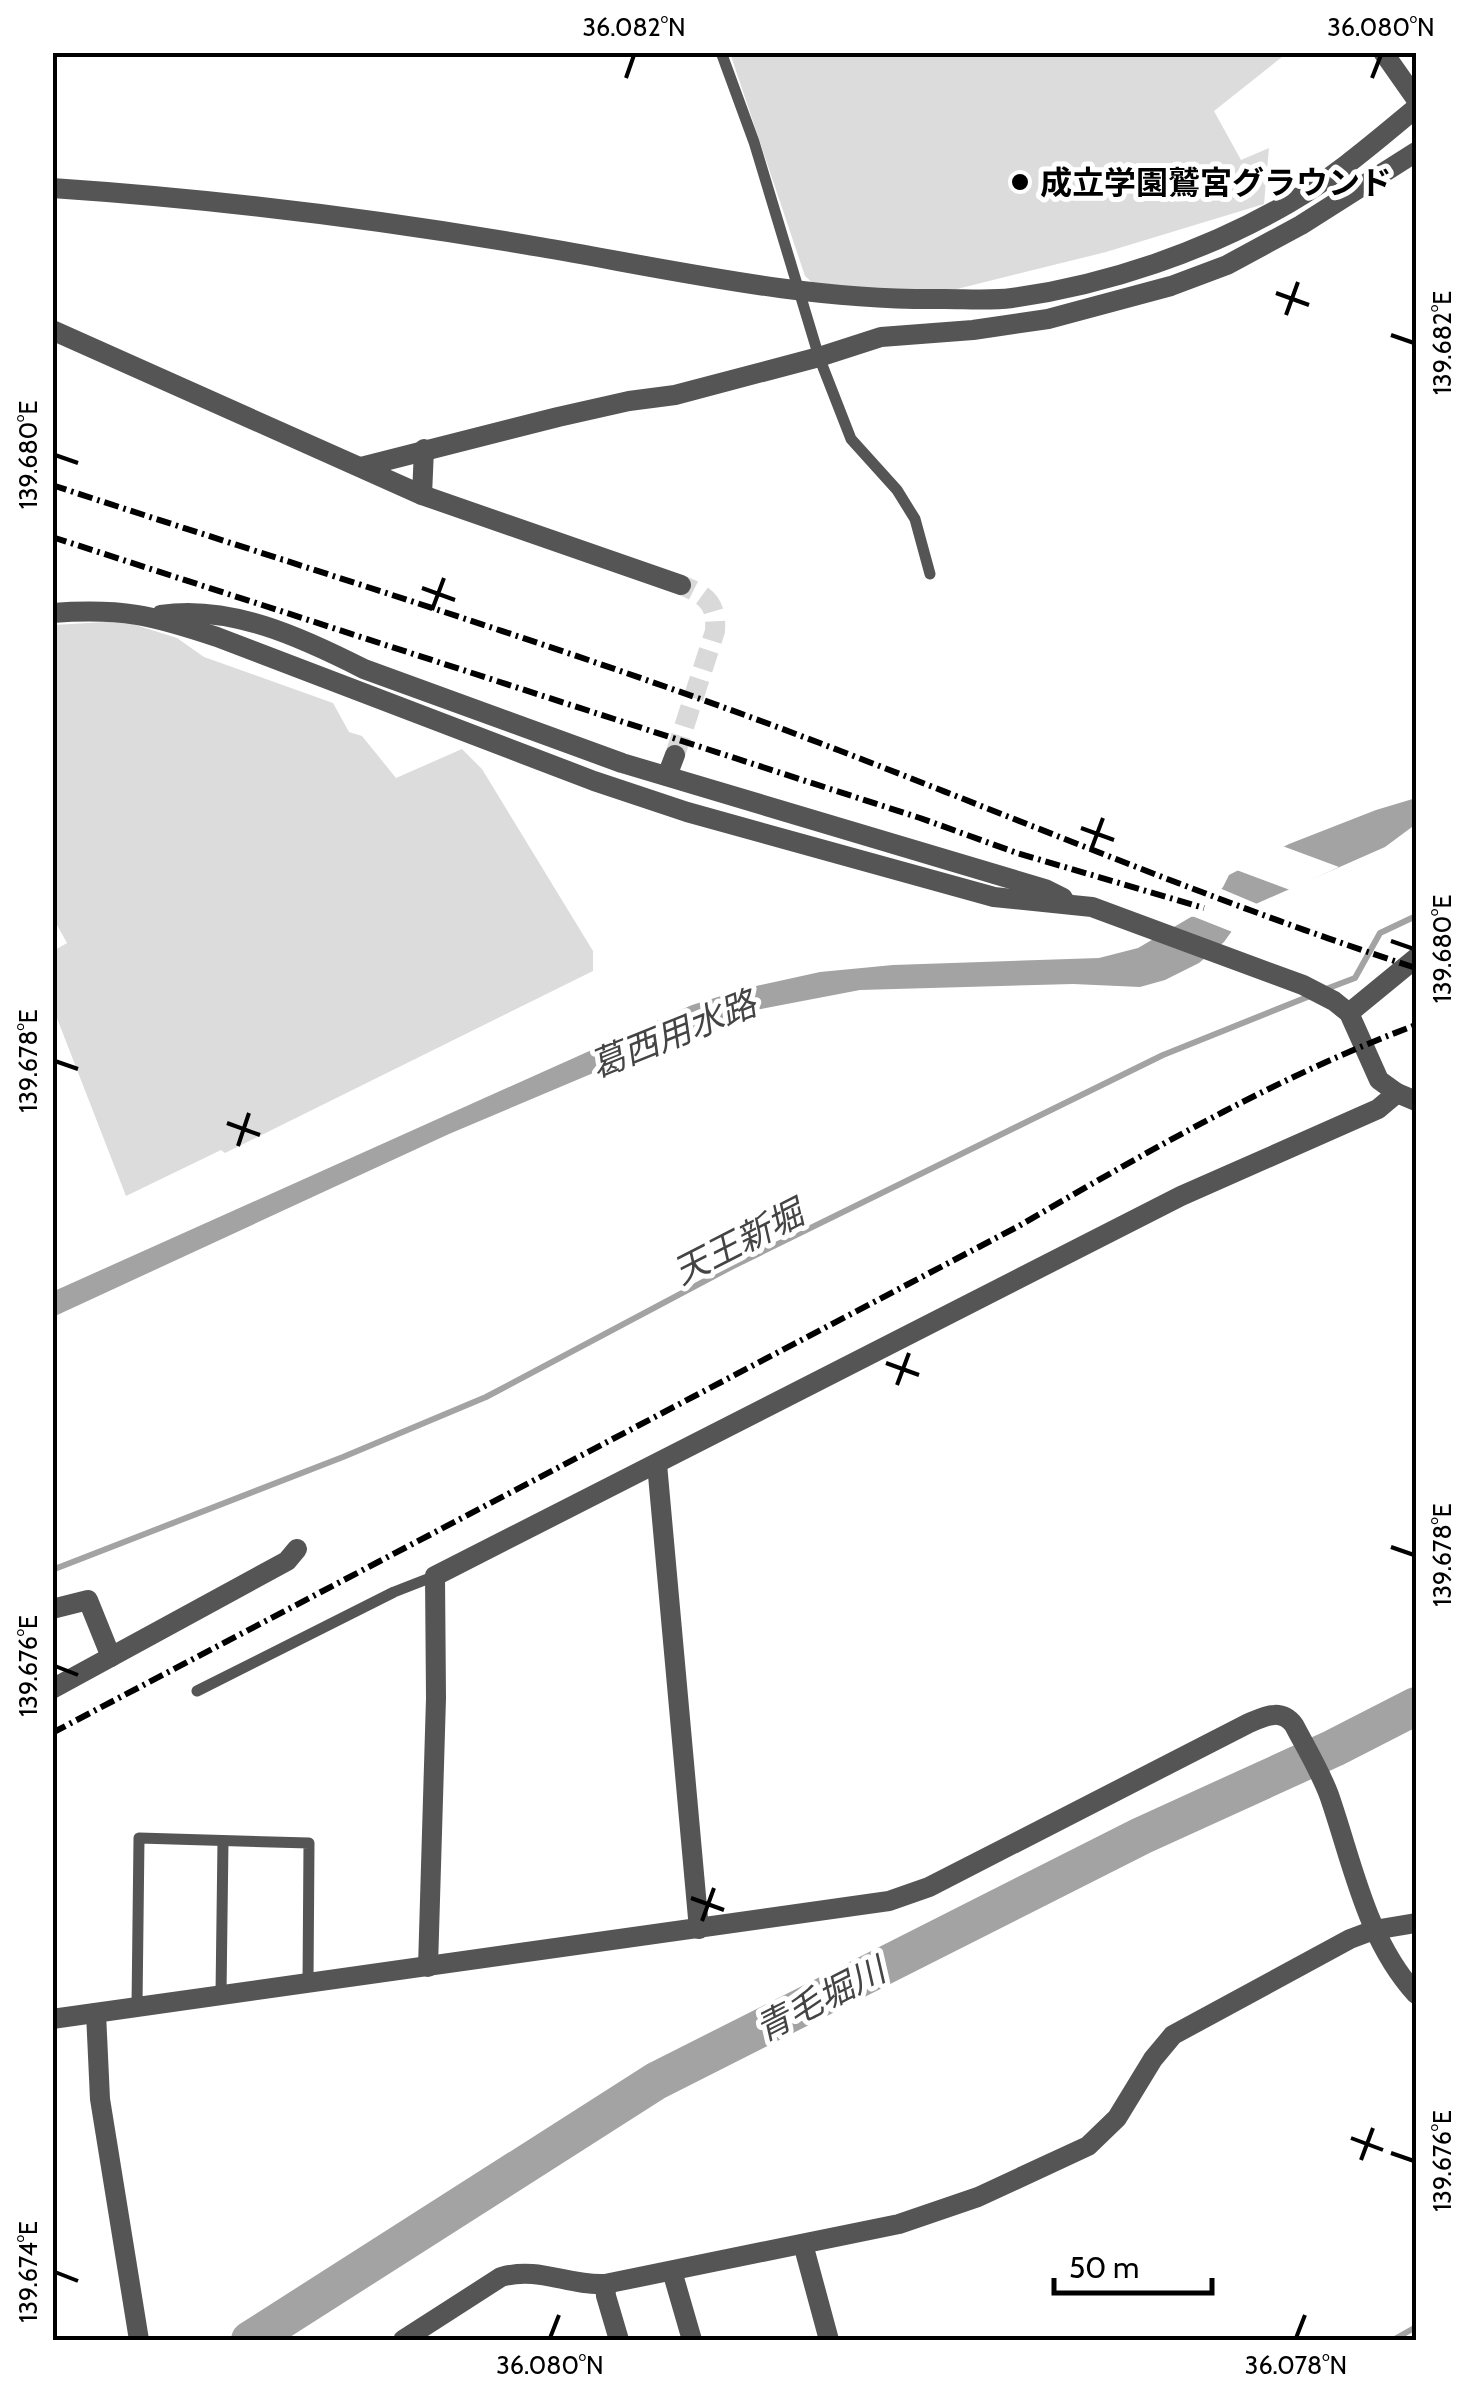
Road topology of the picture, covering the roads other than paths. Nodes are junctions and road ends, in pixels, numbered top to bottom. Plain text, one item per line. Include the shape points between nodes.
1 (721, 52) edge
2 (1382, 52) edge
3 (1416, 99) edge
4 (1416, 108) edge
5 (1416, 152) edge
6 (52, 188) edge
7 (801, 293) junction
8 (52, 330) edge
9 (819, 358) junction
10 (424, 450) junction
11 (361, 468) junction
12 (422, 495) junction
13 (930, 574) dead end
14 (681, 585) tunnel mouth
15 (52, 613) edge
16 (154, 616) junction
17 (364, 669) junction
18 (302, 670) junction
19 (675, 754) tunnel mouth
20 (667, 776) junction
21 (1071, 904) junction
22 (1416, 958) edge
23 (1342, 1007) junction
24 (1407, 1097) edge
25 (656, 1464) junction
26 (297, 1548) dead end
27 (435, 1576) junction
28 (52, 1608) edge
29 (112, 1657) junction
30 (52, 1689) edge
31 (197, 1691) dead end
32 (223, 1841) junction
33 (1416, 1923) edge
34 (699, 1929) junction
35 (1374, 1930) junction
36 (428, 1967) junction
37 (308, 1983) junction
38 (221, 1994) junction
39 (1416, 1994) edge
40 (137, 2006) junction
41 (96, 2013) junction
42 (52, 2019) edge
43 (803, 2244) junction
44 (672, 2272) junction
45 (606, 2284) junction
46 (139, 2340) edge
47 (403, 2340) edge
48 (619, 2340) edge
49 (692, 2340) edge
50 (830, 2340) edge

1 - 7 lane
2 - 3 street
4 - 7 street via 1290,202 1151,264 1009,299
5 - 9 street via 1301,225 1171,286 1048,319 881,337
6 - 7 street via 183,196 408,224
7 - 9 lane
8 - 11 street
9 - 10 street
9 - 13 lane via 851,439 915,519
10 - 11 street
10 - 12 street
11 - 12 street
12 - 14 street
15 - 16 street
16 - 17 street via 188,610 238,617
16 - 18 street
17 - 18 street via 323,663
17 - 20 street
18 - 21 street via 687,812 994,897
19 - 20 street
20 - 21 street via 1045,889
21 - 23 street via 1219,953
22 - 23 street
23 - 24 street via 1380,1080
24 - 25 street via 1181,1196
25 - 27 street
25 - 34 street
26 - 29 street via 287,1561
27 - 31 lane
27 - 36 street
28 - 29 street via 88,1600
29 - 30 street
32 - 37 lane via 309,1844
32 - 38 lane
32 - 40 lane via 139,1838
33 - 35 street
34 - 35 street via 907,1896 1249,1723 1279,1714 1294,1725 1327,1790
34 - 36 street
35 - 39 street
35 - 43 street via 1173,2035 1117,2118 1088,2146 899,2224
36 - 37 street
37 - 38 street
38 - 40 street
40 - 41 street
41 - 42 street
41 - 46 street via 100,2099
43 - 44 street
43 - 50 street
44 - 45 street
44 - 49 street
45 - 47 street via 518,2272
45 - 48 street

